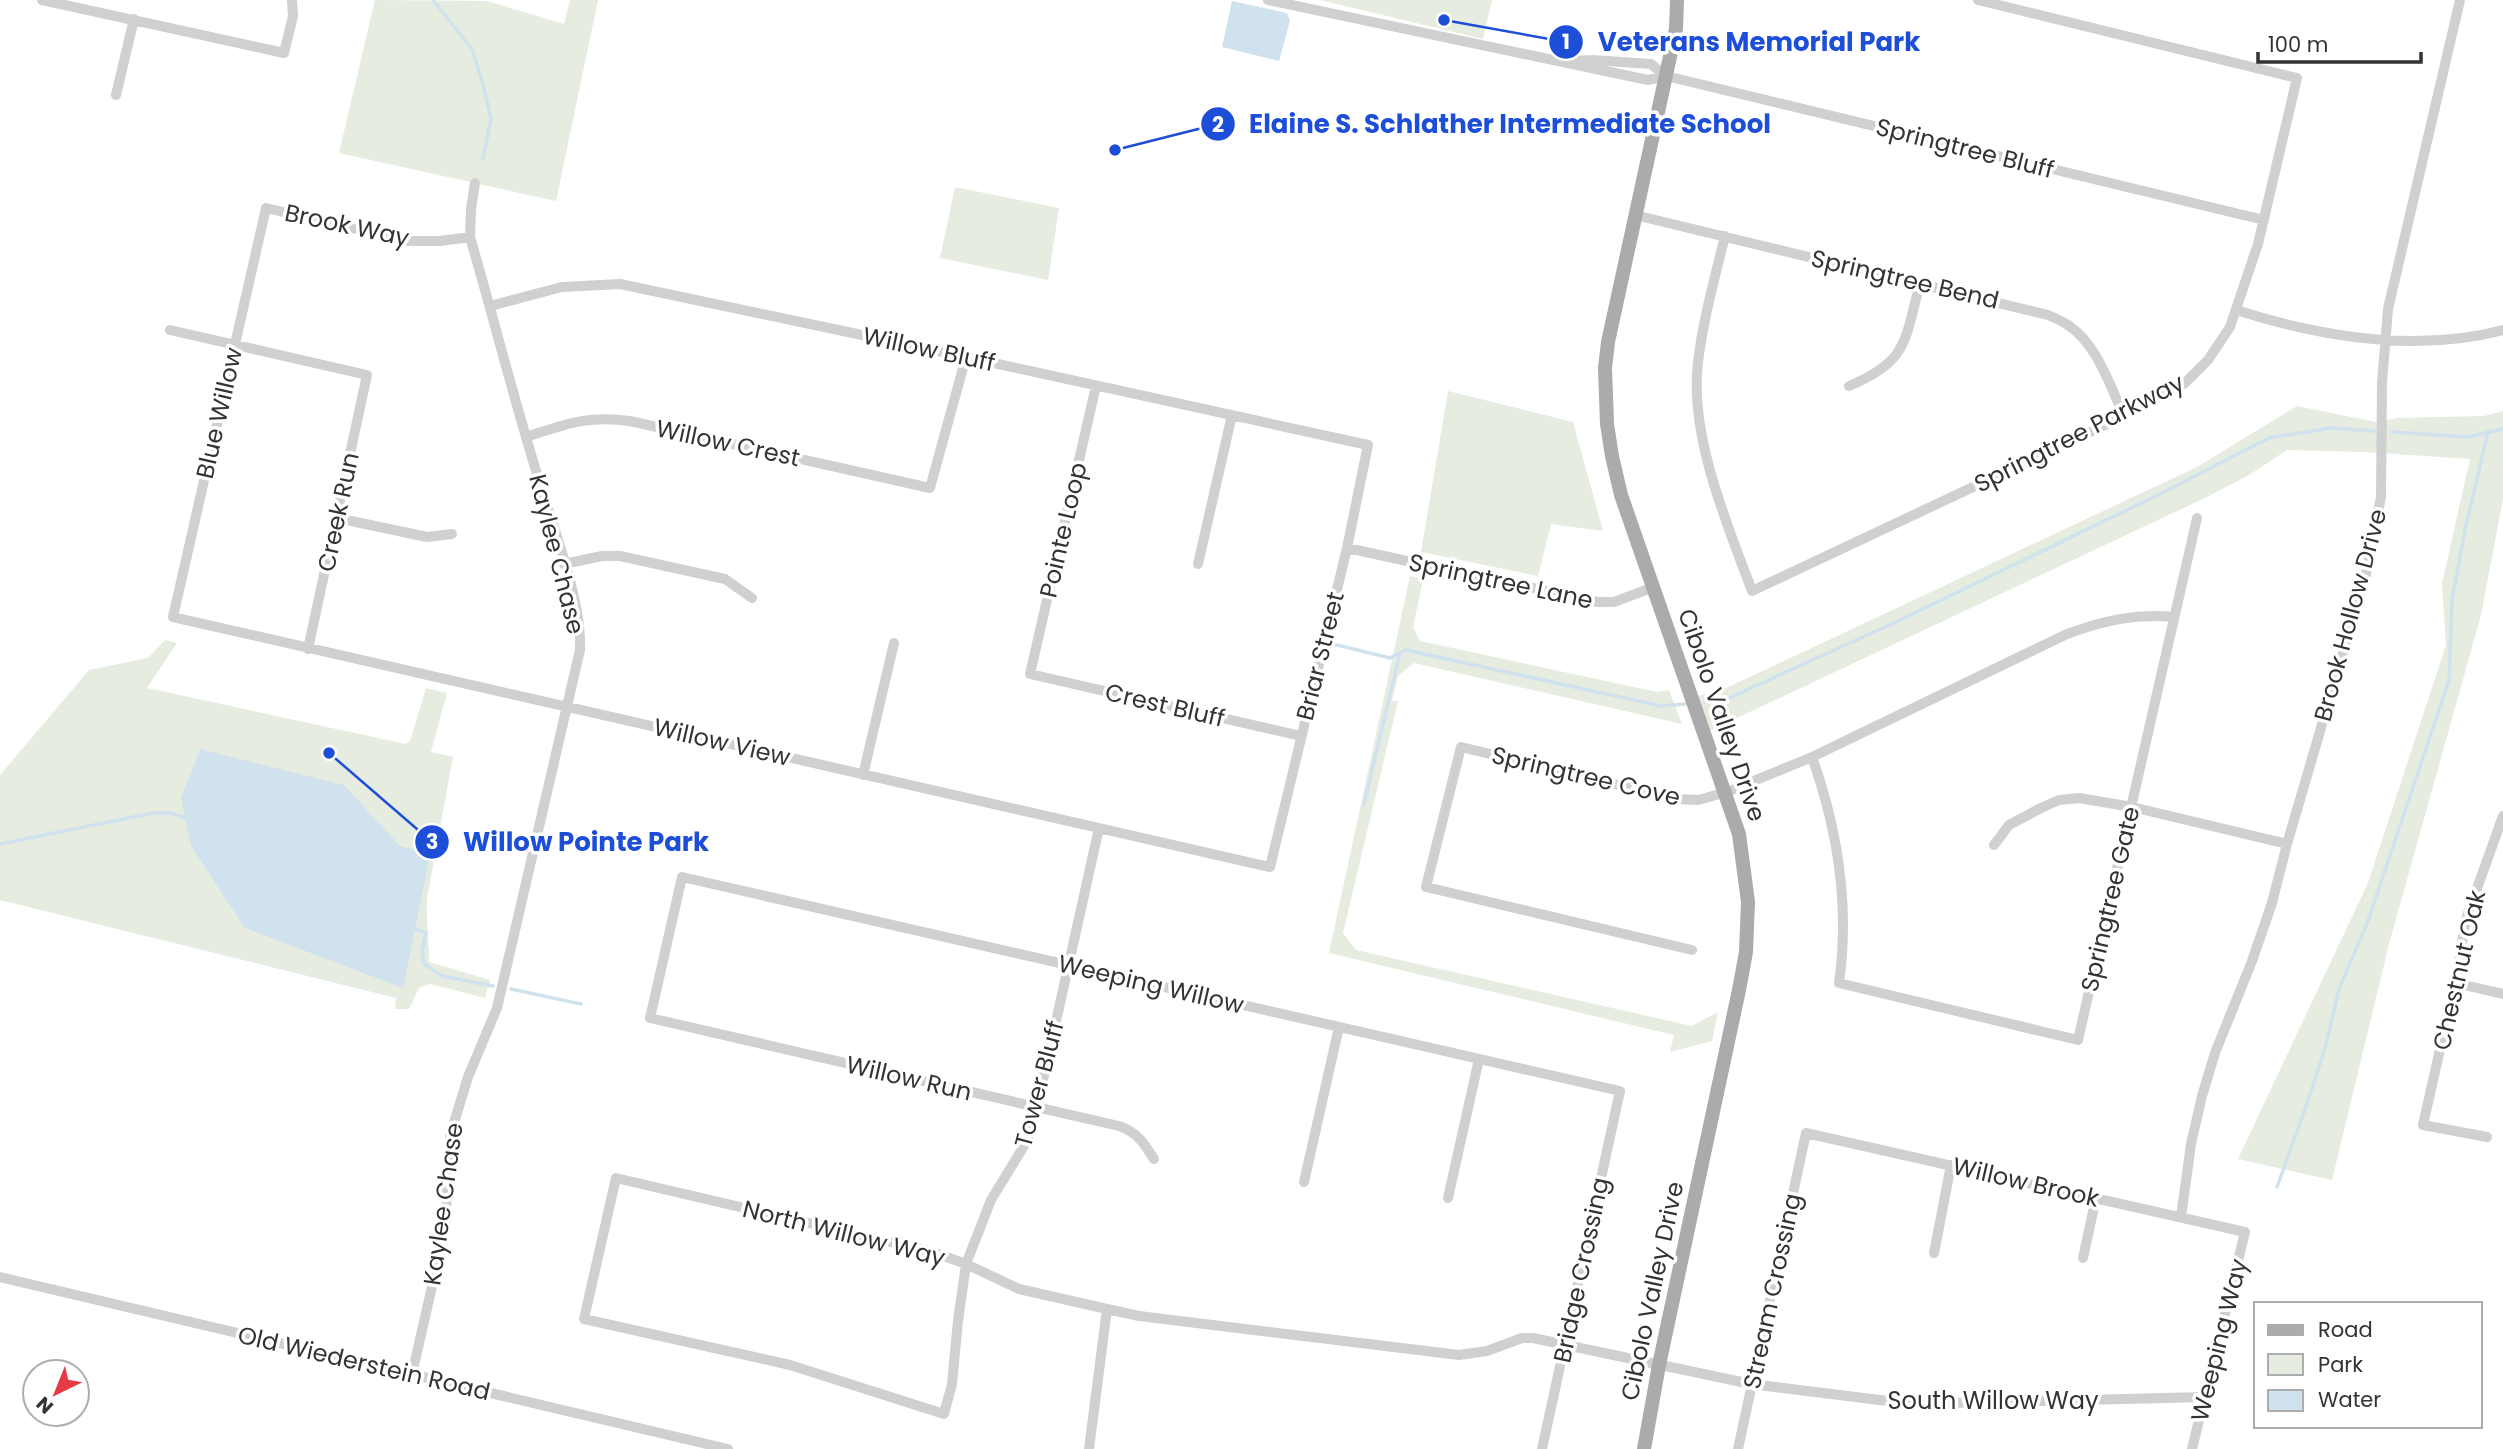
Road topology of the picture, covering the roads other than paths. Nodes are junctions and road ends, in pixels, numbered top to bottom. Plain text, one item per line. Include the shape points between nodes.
1 (42, 0) edge
2 (292, 0) edge
3 (1268, 0) edge
4 (1677, 0) edge
5 (1978, 0) edge
6 (2460, 0) edge
7 (2022, 5) edge
8 (134, 19) junction
9 (1666, 76) junction
10 (116, 95) dead end
11 (475, 183) dead end
12 (266, 208) joint
13 (1635, 215) junction
14 (2264, 220) junction
15 (1726, 236) junction
16 (470, 237) junction
17 (1920, 284) junction
18 (490, 306) junction
19 (2236, 310) junction
20 (170, 330) dead end
21 (2503, 330) edge
22 (2386, 340) junction
23 (234, 344) junction
24 (966, 357) junction
25 (1096, 386) junction
26 (1849, 386) dead end
27 (1232, 415) junction
28 (2124, 416) junction
29 (526, 436) junction
30 (1368, 445) joint
31 (2197, 518) dead end
32 (337, 519) junction
33 (452, 534) dead end
34 (1346, 548) junction
35 (564, 564) junction
36 (1198, 564) dead end
37 (1654, 587) junction
38 (752, 598) dead end
39 (173, 617) joint
40 (2174, 617) junction
41 (894, 643) dead end
42 (308, 649) junction
43 (1030, 674) joint
44 (568, 707) junction
45 (1301, 736) junction
46 (1812, 757) junction
47 (863, 775) junction
48 (1727, 792) junction
49 (2132, 807) junction
50 (2503, 816) edge
51 (1099, 828) junction
52 (2499, 837) edge
53 (2287, 844) junction
54 (1994, 845) dead end
55 (1270, 867) joint
56 (1692, 950) dead end
57 (1069, 966) junction
58 (2455, 983) junction
59 (2503, 994) edge
60 (650, 1018) joint
61 (1339, 1027) junction
62 (1479, 1059) junction
63 (1620, 1091) joint
64 (1037, 1107) junction
65 (1806, 1133) joint
66 (2487, 1137) dead end
67 (1154, 1159) dead end
68 (1951, 1165) junction
69 (1304, 1182) dead end
70 (1448, 1198) dead end
71 (2096, 1198) junction
72 (2182, 1217) junction
73 (2245, 1232) joint
74 (1934, 1253) dead end
75 (2083, 1258) dead end
76 (966, 1264) junction
77 (0, 1277) edge
78 (1107, 1309) junction
79 (1565, 1344) junction
80 (1659, 1365) junction
81 (412, 1374) junction
82 (1751, 1384) junction
83 (2205, 1397) junction
84 (944, 1415) joint
85 (728, 1449) edge
86 (1089, 1449) edge
87 (1542, 1449) edge
88 (1644, 1449) edge
89 (1738, 1449) edge
90 (2192, 1449) edge

1 - 8 street
2 - 8 street via 284,53
3 - 9 street, Springtree Bluff via 1489,48 1568,61 1651,64
4 - 9 main road, Cibolo Valley Drive
5 - 7 street
6 - 22 street, Brook Hollow Drive via 2394,277
7 - 14 street, Springtree Parkway via 2297,78
8 - 10 street
9 - 13 main road, Cibolo Valley Drive
9 - 14 street, Springtree Bluff
11 - 16 street, Kaylee Chase
12 - 16 street, Brook Way via 408,241
12 - 23 street, Blue Willow
13 - 15 street, Springtree Bend
13 - 37 main road, Cibolo Valley Drive via 1612,318 1605,396 1621,495
14 - 19 street, Springtree Parkway
15 - 17 street, Springtree Bend
15 - 28 street, Springtree Parkway via 1698,363 1698,409 1707,461 1752,591
16 - 18 street, Kaylee Chase
17 - 26 street via 1902,348 1876,373
17 - 28 street, Springtree Bend via 2023,307 2069,325 2092,350
18 - 24 street, Willow Bluff via 562,287 620,284
18 - 29 street, Kaylee Chase
19 - 22 street via 2286,325
19 - 28 street, Springtree Parkway via 2218,346 2185,383
20 - 23 street
21 - 22 street via 2456,340
22 - 53 street, Brook Hollow Drive via 2383,474 2376,526
23 - 32 street, Creek Run via 367,375
23 - 39 street, Blue Willow
24 - 25 street, Willow Bluff
24 - 29 street, Willow Crest via 930,488 630,421 580,420
25 - 27 street, Willow Bluff
25 - 43 street, Pointe Loop
27 - 30 street, Willow Bluff
27 - 36 street
29 - 35 street, Kaylee Chase
30 - 34 street, Briar Street
31 - 40 street, Springtree Gate
32 - 33 street via 427,537
32 - 42 street, Creek Run
34 - 37 street, Springtree Lane via 1597,602 1614,602
34 - 45 street, Briar Street
35 - 38 street via 620,556 726,579
35 - 44 street, Kaylee Chase via 581,635
37 - 48 main road, Cibolo Valley Drive
39 - 42 street, Willow View
40 - 46 street, Springtree Cove via 2141,615 2067,634
40 - 49 street, Springtree Gate
41 - 47 street
42 - 44 street, Willow View
43 - 45 street, Crest Bluff
44 - 47 street, Willow View
44 - 81 street, Kaylee Chase via 497,1008 450,1136 443,1242
45 - 55 street, Briar Street
46 - 48 street, Springtree Cove
46 - 49 street, Springtree Gate via 1838,849 1844,919 1839,983 2078,1040
47 - 51 street, Willow View
48 - 56 street, Springtree Cove via 1698,800 1676,799 1461,747 1426,887
48 - 80 main road, Cibolo Valley Drive via 1745,869 1746,952
49 - 53 street
49 - 54 street via 2079,798 2059,800 2009,825
50 - 52 street, Chestnut Oak
51 - 55 street, Willow View
51 - 57 street, Tower Bluff
52 - 58 street, Chestnut Oak via 2466,919
53 - 72 street, Brook Hollow Drive via 2272,904 2202,1096
57 - 60 street, Weeping Willow via 682,877
57 - 61 street, Weeping Willow
57 - 64 street, Tower Bluff
58 - 59 street
58 - 66 street, Chestnut Oak via 2423,1125
60 - 64 street, Willow Run
61 - 62 street, Weeping Willow
61 - 69 street
62 - 63 street, Weeping Willow
62 - 70 street
63 - 79 street, Bridge Crossing
64 - 67 street, Willow Run via 1130,1129
64 - 76 street, Tower Bluff via 1027,1141 991,1200
65 - 68 street, Willow Brook
65 - 82 street, Stream Crossing
68 - 71 street, Willow Brook
68 - 74 street
71 - 72 street, Willow Brook
71 - 75 street
72 - 73 street, Willow Brook
73 - 83 street, Weeping Way
76 - 78 street, North Willow Way via 1018,1289
76 - 84 street, Tower Bluff
76 - 84 street, North Willow Way via 933,1251 616,1178 584,1319 790,1365
77 - 81 street, Old Wiederstein Road
78 - 79 street, North Willow Way via 1460,1355 1522,1338
78 - 86 street
79 - 80 street, North Willow Way
79 - 87 street, Bridge Crossing
80 - 82 street, South Willow Way
80 - 88 main road, Cibolo Valley Drive
81 - 85 street, Old Wiederstein Road
82 - 83 street, South Willow Way via 1912,1404
82 - 89 street, Stream Crossing
83 - 90 street, Weeping Way

